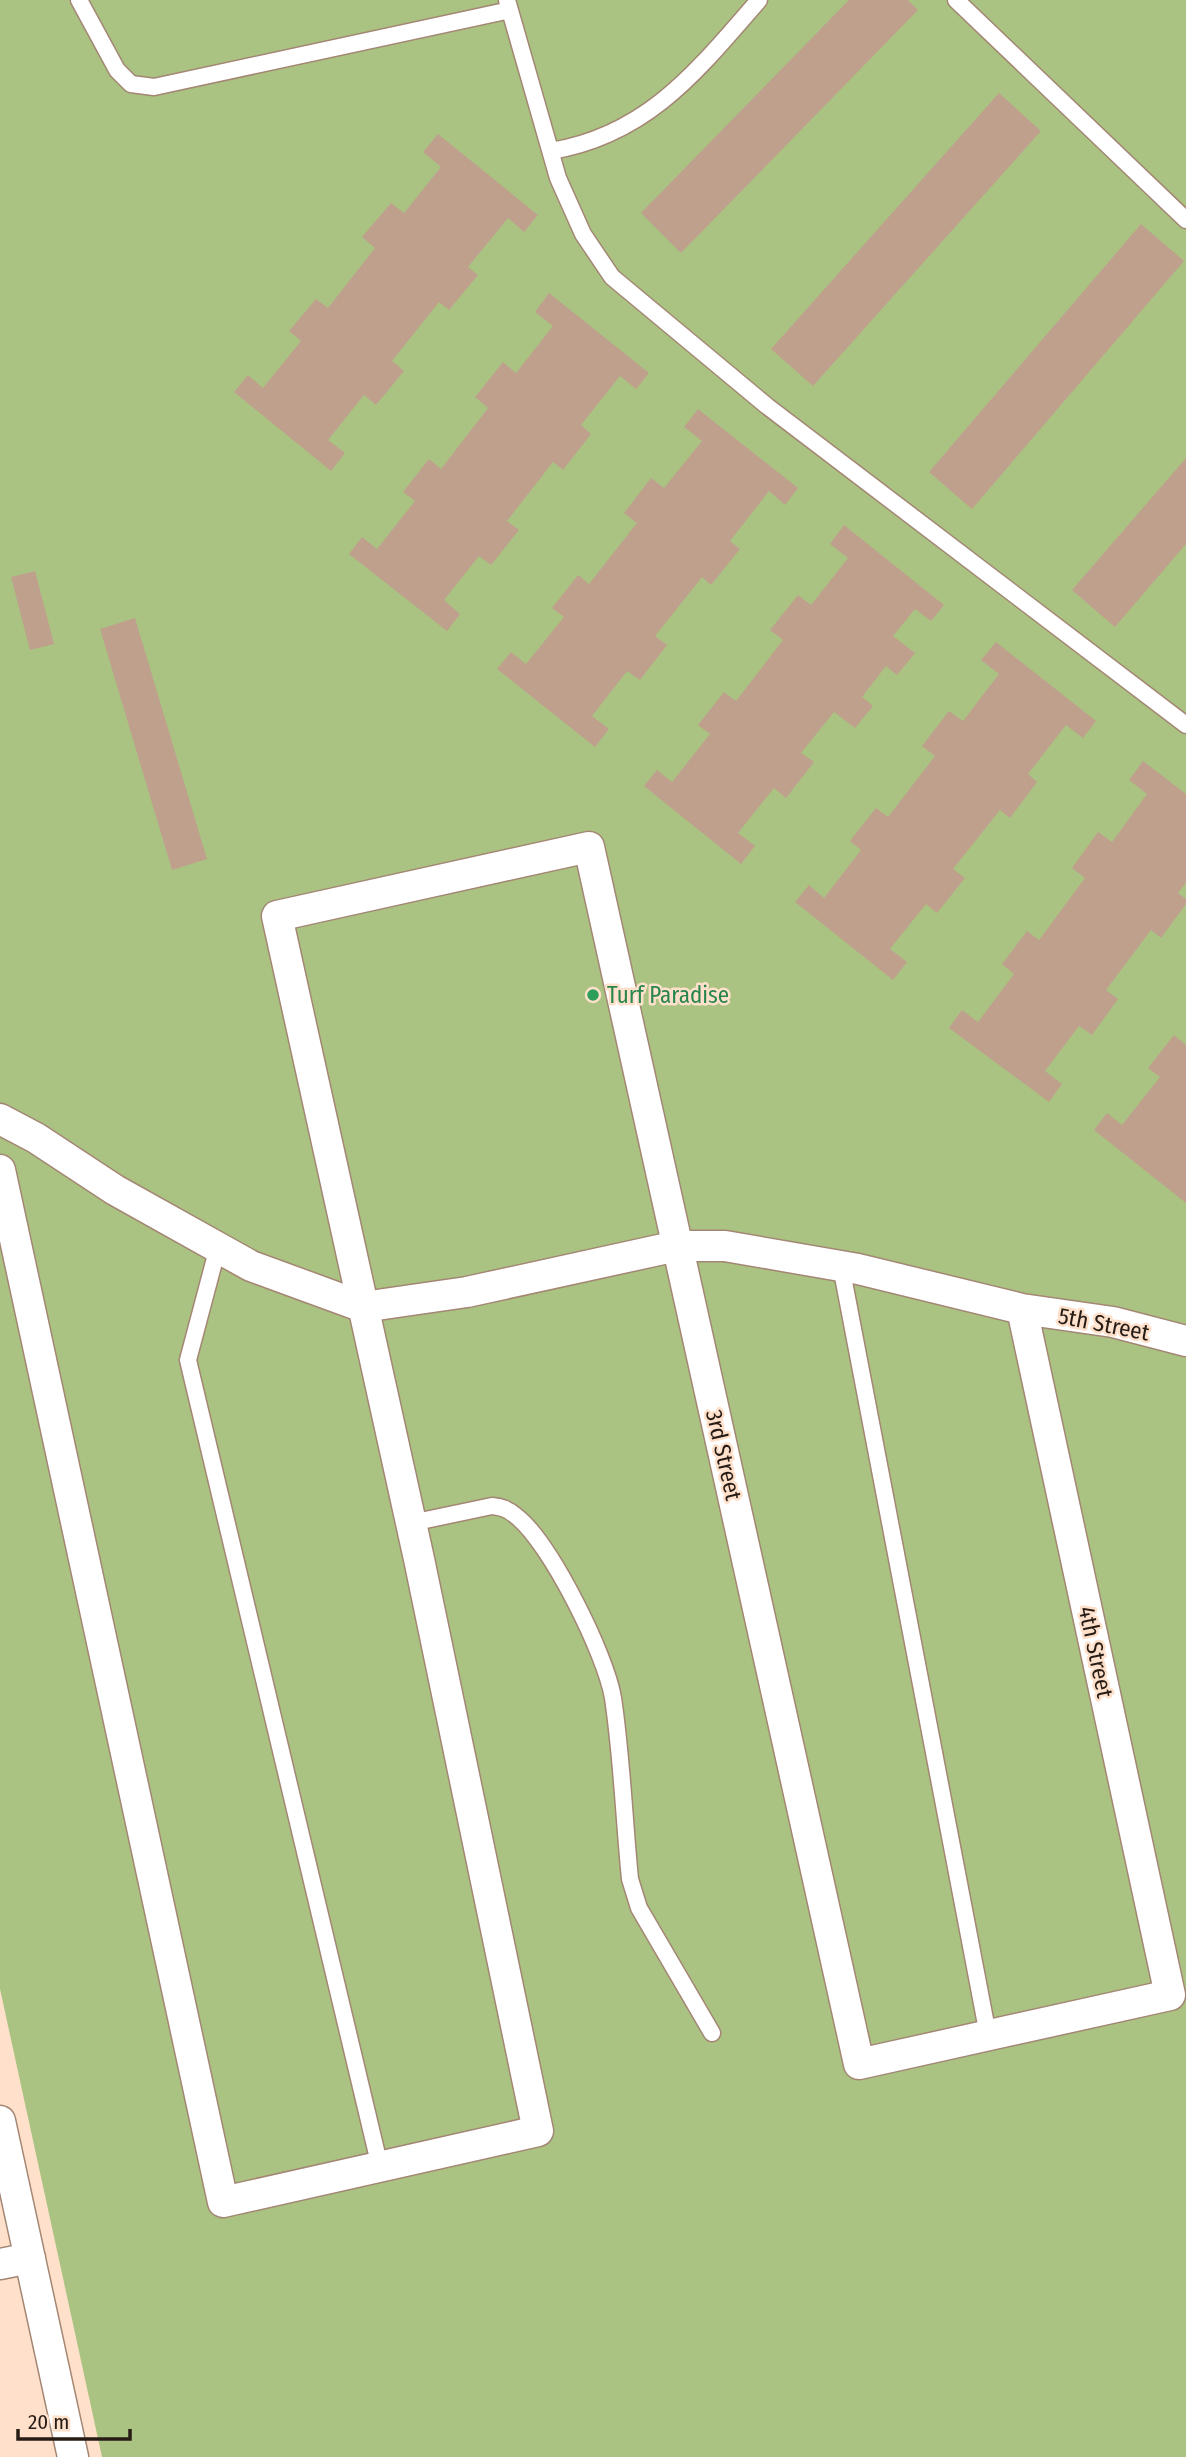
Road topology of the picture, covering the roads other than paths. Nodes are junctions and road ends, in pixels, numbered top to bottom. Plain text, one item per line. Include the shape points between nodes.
1 (79, 0) edge
2 (759, 0) edge
3 (956, 0) edge
4 (508, 5) edge
5 (551, 152) junction
6 (1186, 219) edge
7 (1186, 725) edge
8 (0, 1119) edge
9 (0, 1170) edge
10 (677, 1246) junction
11 (218, 1247) junction
12 (841, 1266) junction
13 (363, 1307) junction
14 (1022, 1309) junction
15 (1186, 1341) edge
16 (411, 1523) junction
17 (712, 2033) dead end
18 (988, 2035) junction
19 (0, 2120) edge
20 (380, 2167) junction
21 (30, 2258) junction
22 (0, 2264) edge
23 (73, 2457) edge

1 - 4 lane via 117,71 131,84 154,87
2 - 5 lane via 685,84 625,127 579,147
3 - 6 lane
4 - 5 lane
5 - 7 lane via 583,234 612,277 767,405
8 - 11 street
9 - 20 street via 223,2202
10 - 12 street, 5th Street via 725,1246
10 - 13 street, 5th Street via 467,1292
10 - 13 street, 3rd Street via 589,847 277,916
10 - 18 street, 3rd Street via 859,2064
11 - 13 street via 251,1266
11 - 20 lane via 188,1360
12 - 14 street, 5th Street
12 - 18 lane
13 - 16 street
14 - 15 street, 5th Street via 1113,1322
14 - 18 street, 4th Street via 1170,1995
16 - 17 lane via 492,1506 517,1516 537,1538 590,1631 612,1695 630,1879 639,1908
16 - 20 street via 538,2131
19 - 21 street
21 - 22 street
21 - 23 street

